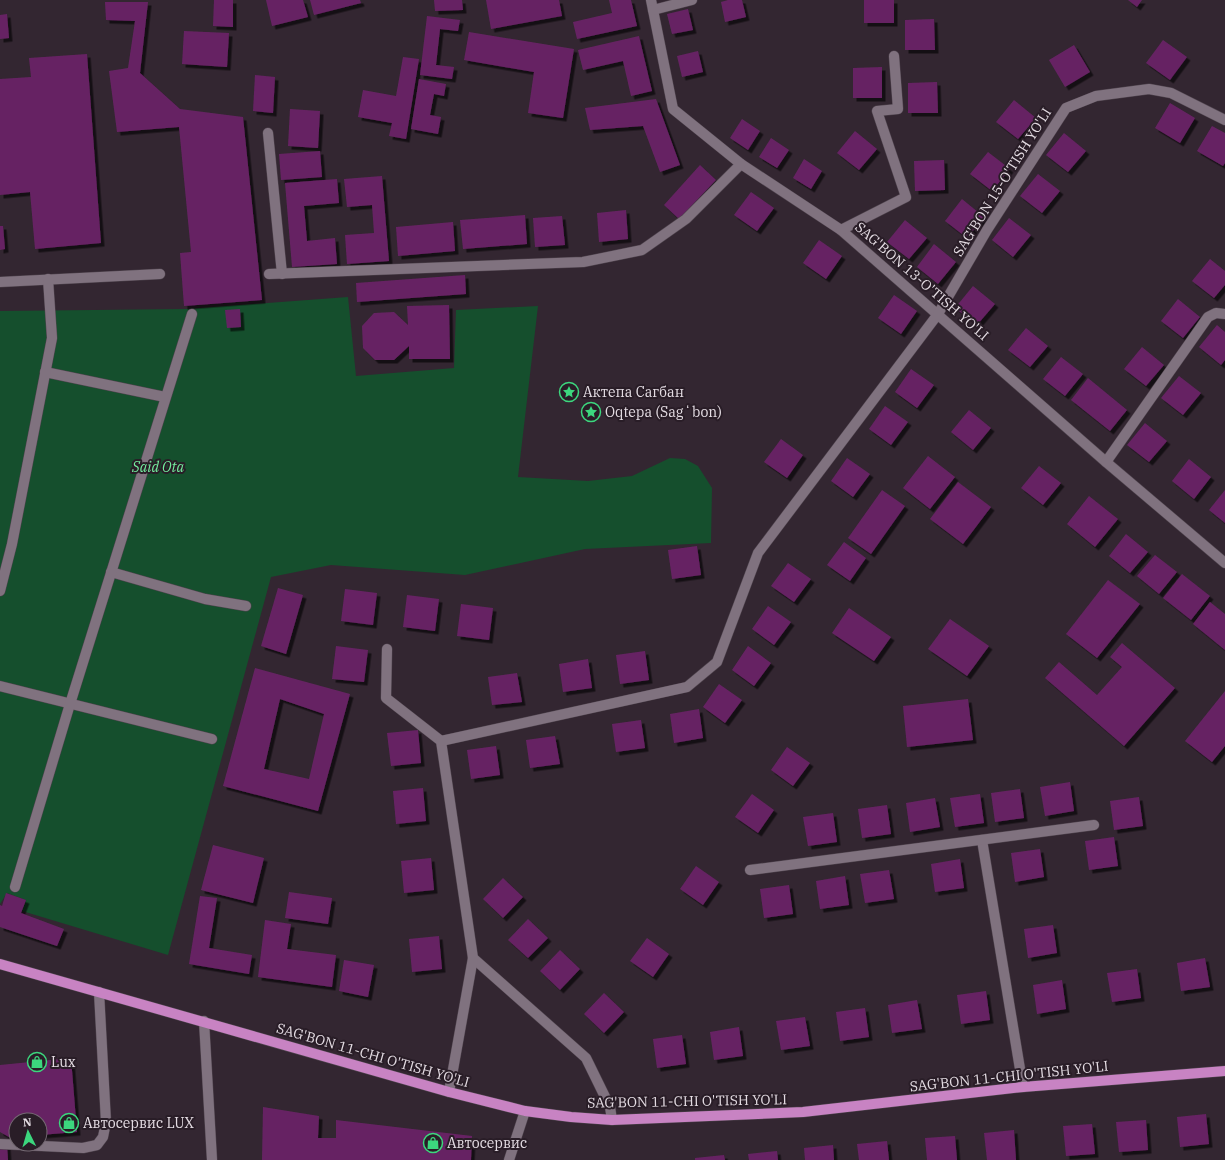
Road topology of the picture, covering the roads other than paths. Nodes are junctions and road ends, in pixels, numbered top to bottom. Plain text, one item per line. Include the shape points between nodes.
1 (692, 0) edge
2 (652, 5) edge
3 (894, 56) dead end
4 (1225, 120) edge
5 (268, 133) dead end
6 (741, 164) junction
7 (842, 230) junction
8 (160, 274) dead end
9 (269, 274) dead end
10 (282, 274) junction
11 (48, 279) junction
12 (0, 282) edge
13 (192, 314) dead end
14 (938, 314) junction
15 (1225, 314) edge
16 (45, 372) junction
17 (165, 397) junction
18 (1106, 462) junction
19 (1225, 562) edge
20 (112, 572) junction
21 (0, 591) edge
22 (246, 606) dead end
23 (387, 649) dead end
24 (0, 686) edge
25 (70, 704) junction
26 (212, 739) dead end
27 (441, 741) junction
28 (1094, 825) dead end
29 (982, 840) junction
30 (750, 870) dead end
31 (15, 886) dead end
32 (473, 958) junction
33 (0, 964) edge
34 (99, 992) junction
35 (204, 1021) junction
36 (1225, 1071) edge
37 (1023, 1087) junction
38 (449, 1092) junction
39 (525, 1112) junction
40 (612, 1120) junction
41 (0, 1144) edge
42 (212, 1160) edge
43 (510, 1160) edge

1 - 2 street
2 - 6 street, SAG'BON 13-O'TISH YO'LI via 673,108
3 - 7 street via 898,109 877,111 906,197
4 - 14 street, SAG'BON 15-O'TISH YO'LI via 1171,93 1149,89 1096,96 1066,108 987,230
5 - 10 street
6 - 7 street, SAG'BON 13-O'TISH YO'LI
6 - 10 street via 686,219 642,250 583,262
7 - 14 street, SAG'BON 13-O'TISH YO'LI
8 - 11 street
9 - 10 street
11 - 12 street
11 - 16 street via 52,338
13 - 17 street
14 - 18 street, SAG'BON 13-O'TISH YO'LI
14 - 27 street, SAG'BON 15-O'TISH YO'LI via 758,553 717,662 687,687
15 - 18 street via 1216,313 1208,317
16 - 17 street
16 - 21 street via 12,544
17 - 20 street
18 - 19 street, SAG'BON 13-O'TISH YO'LI
20 - 22 street via 204,599
20 - 25 street
23 - 27 street via 386,698
24 - 25 street
25 - 26 street
25 - 31 street
27 - 32 street
28 - 29 street
29 - 30 street
29 - 37 street
32 - 38 street
32 - 40 street via 586,1058 610,1107
33 - 34 main road, SAG'BON 11-CHI O'TISH YO'LI
34 - 35 main road, SAG'BON 11-CHI O'TISH YO'LI
34 - 41 street via 106,1122 103,1137 97,1145 83,1148
35 - 38 main road, SAG'BON 11-CHI O'TISH YO'LI
35 - 42 street
36 - 37 main road, SAG'BON 11-CHI O'TISH YO'LI
37 - 40 main road, SAG'BON 11-CHI O'TISH YO'LI via 803,1112
38 - 39 main road, SAG'BON 11-CHI O'TISH YO'LI
39 - 40 main road, SAG'BON 11-CHI O'TISH YO'LI
39 - 43 street

